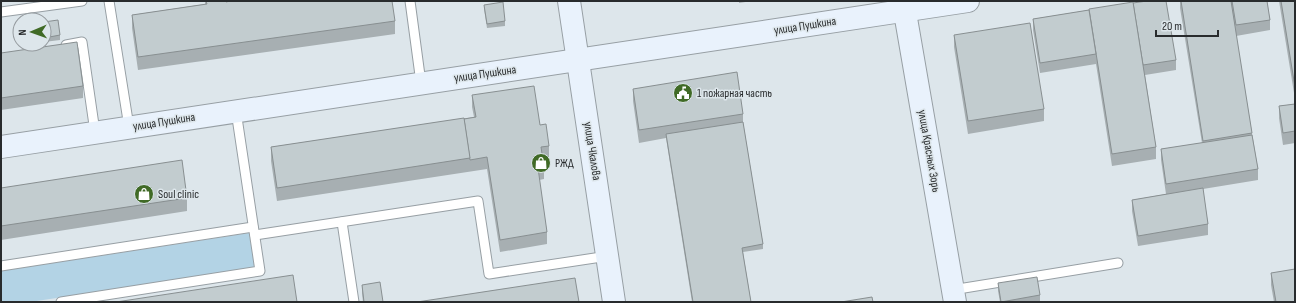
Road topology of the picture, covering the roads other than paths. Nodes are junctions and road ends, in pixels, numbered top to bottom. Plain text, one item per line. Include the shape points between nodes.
1 (82, 1) edge
2 (109, 1) edge
3 (410, 1) edge
4 (569, 1) edge
5 (968, 1) edge
6 (33, 4) edge
7 (904, 6) edge
8 (1, 12) edge
9 (60, 46) edge
10 (577, 60) junction
11 (421, 83) junction
12 (236, 111) junction
13 (128, 127) junction
14 (95, 132) junction
15 (1, 147) edge
16 (342, 222) junction
17 (254, 231) junction
18 (608, 256) junction
19 (1118, 263) dead end
20 (1, 266) edge
21 (953, 296) edge
22 (63, 302) edge
23 (354, 302) edge
24 (614, 302) edge

1 - 6 lane
2 - 13 lane
3 - 11 lane
4 - 10 street, улица Чкалова
5 - 7 street, улица Пушкина
6 - 8 lane
7 - 10 street, улица Пушкина
7 - 21 street, улица Красных Зорь
9 - 14 lane via 82,42
10 - 11 street, улица Пушкина
10 - 18 street, улица Чкалова
11 - 12 street, улица Пушкина
12 - 13 street, улица Пушкина
12 - 17 lane
13 - 14 street, улица Пушкина
14 - 15 street, улица Пушкина
16 - 17 lane
16 - 18 lane via 478,201 489,274
16 - 23 lane
17 - 20 lane
17 - 22 lane via 260,271
18 - 24 street, улица Чкалова
19 - 21 lane

